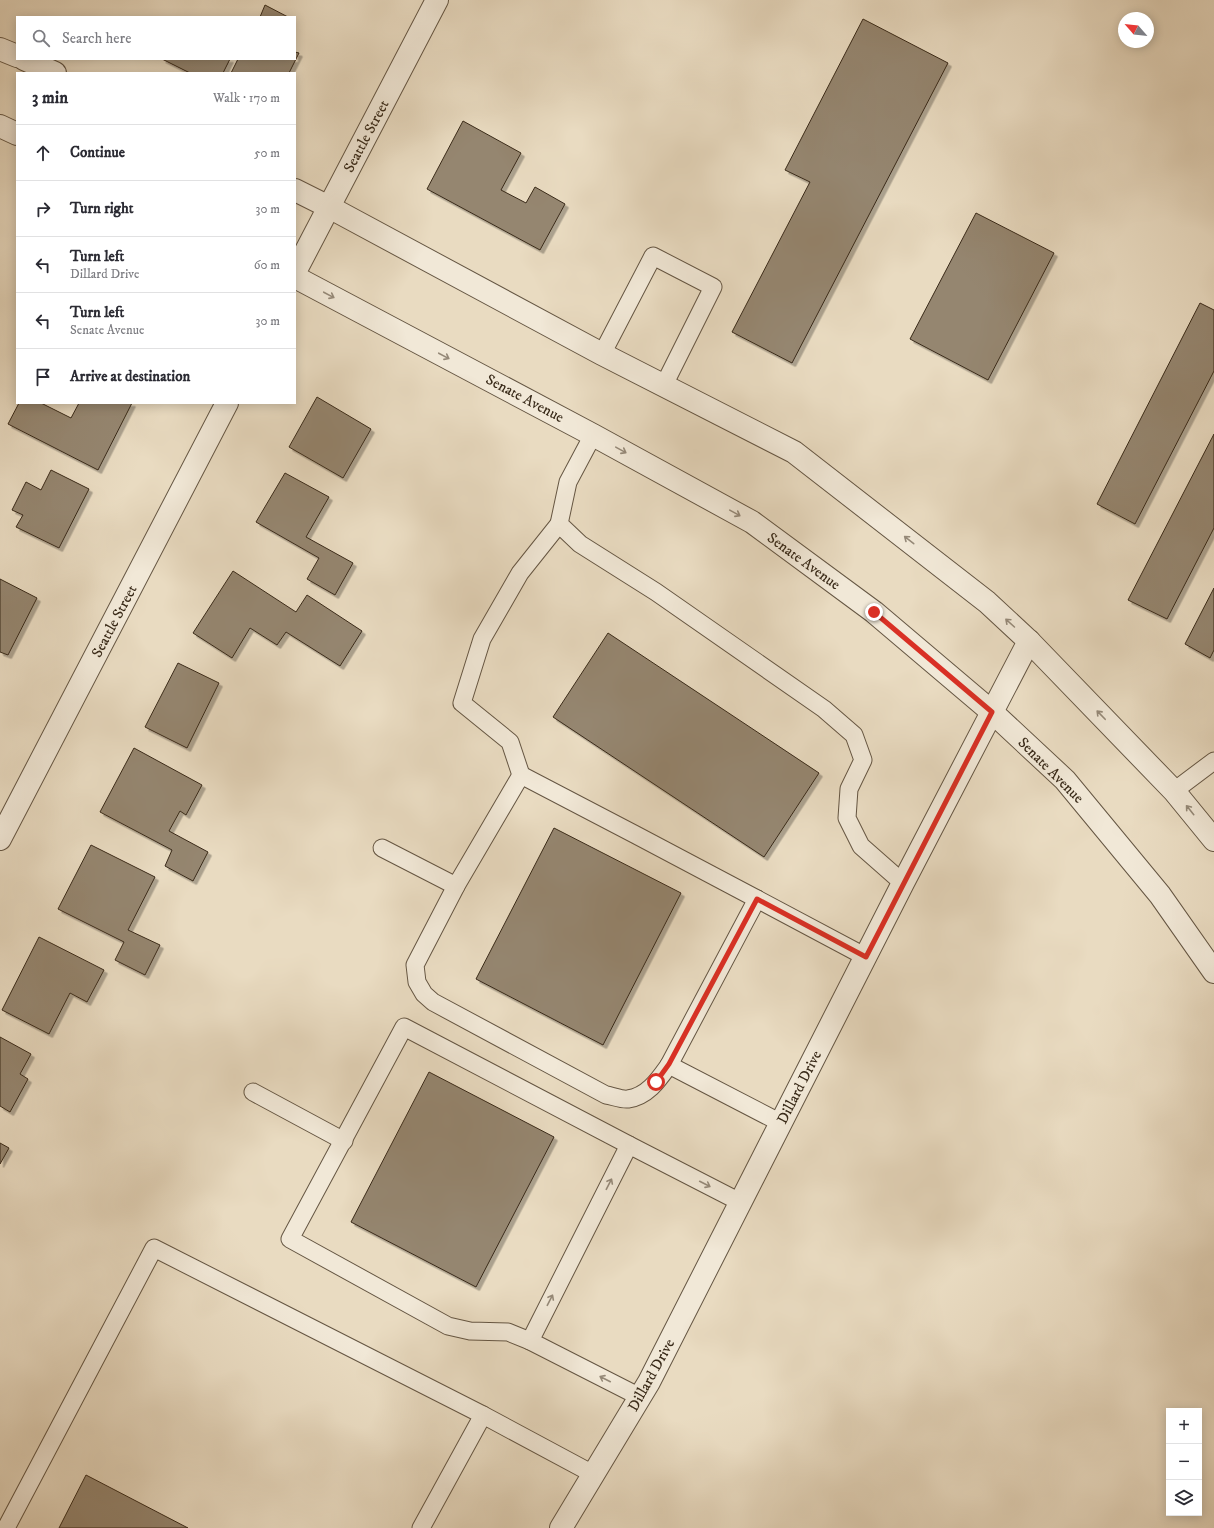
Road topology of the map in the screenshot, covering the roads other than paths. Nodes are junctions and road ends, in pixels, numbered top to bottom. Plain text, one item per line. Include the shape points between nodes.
1 (437, 0) edge
2 (0, 49) edge
3 (16, 56) edge
4 (26, 60) edge
5 (53, 72) edge
6 (0, 126) edge
7 (16, 134) edge
8 (296, 190) edge
9 (329, 206) junction
10 (296, 270) edge
11 (296, 278) edge
12 (602, 354) junction
13 (664, 385) junction
14 (226, 404) edge
15 (593, 435) junction
16 (560, 524) junction
17 (1029, 641) junction
18 (992, 712) junction
19 (1214, 761) edge
20 (520, 775) junction
21 (1174, 791) junction
22 (0, 839) edge
23 (1214, 840) edge
24 (382, 848) dead end
25 (903, 883) junction
26 (456, 886) junction
27 (757, 899) junction
28 (866, 957) junction
29 (1214, 972) edge
30 (669, 1064) junction
31 (253, 1092) dead end
32 (781, 1123) junction
33 (344, 1141) junction
34 (629, 1145) junction
35 (740, 1202) junction
36 (530, 1341) junction
37 (640, 1397) junction
38 (483, 1415) junction
39 (593, 1474) junction
40 (6, 1528) edge
41 (421, 1528) edge
42 (561, 1528) edge

1 - 9 street, Seattle Street
2 - 3 street
4 - 5 street
6 - 7 street
8 - 9 street
9 - 10 street, Seattle Street
9 - 12 street
11 -> 15 street, Senate Avenue
12 - 13 street
12 - 13 lane via 653,256 713,288
17 -> 13 street via 987,602 794,452
14 - 22 street, Seattle Street
15 - 16 lane via 568,482
15 -> 18 street, Senate Avenue via 752,522 874,612
16 - 20 lane via 520,573 482,639 462,703 510,742
16 - 25 lane via 580,544 663,596 824,709 854,735 863,760 849,789 847,818 861,846
17 - 18 street, Dillard Drive
21 -> 17 street
18 - 25 street, Dillard Drive
18 - 29 street, Senate Avenue via 1065,780 1160,895
19 - 21 lane
20 - 26 lane
20 - 27 lane
23 -> 21 street
24 - 26 lane
25 - 28 street, Dillard Drive
26 - 30 lane via 415,966 417,982 424,994 433,1002 606,1095 627,1099 638,1096 656,1082
27 - 28 lane
27 - 30 lane
28 - 32 street, Dillard Drive
30 - 32 lane
31 - 33 lane
32 - 35 street, Dillard Drive
33 - 34 lane via 404,1027
33 - 36 lane via 290,1239 448,1326 470,1331 508,1332
34 -> 35 lane
36 -> 34 lane
35 - 37 street, Dillard Drive
37 -> 36 lane
37 - 39 street, Dillard Drive
38 - 39 lane
38 - 40 lane via 154,1248
38 - 41 lane
39 - 42 street, Dillard Drive

